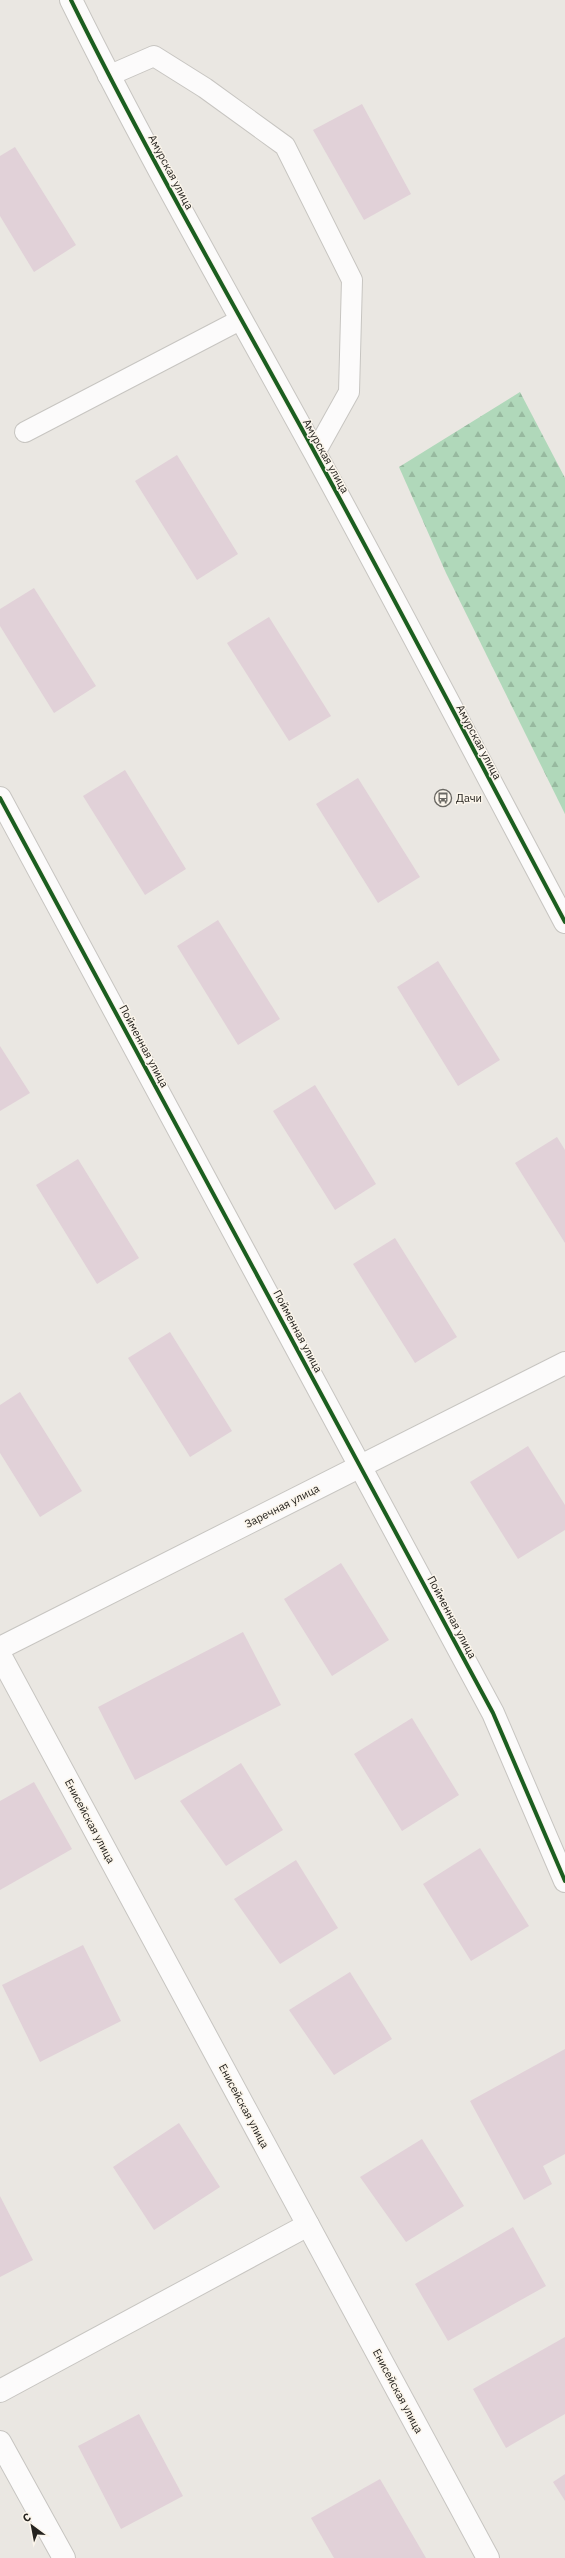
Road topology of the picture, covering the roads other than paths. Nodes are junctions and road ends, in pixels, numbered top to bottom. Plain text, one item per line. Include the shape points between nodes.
1 (71, 0) edge
2 (108, 76) junction
3 (240, 320) junction
4 (25, 432) dead end
5 (315, 453) junction
6 (0, 798) edge
7 (565, 922) edge
8 (565, 1363) edge
9 (361, 1466) junction
10 (0, 1648) edge
11 (0, 1655) edge
12 (565, 1880) edge
13 (308, 2225) junction
14 (0, 2391) edge
15 (0, 2442) edge
16 (64, 2558) edge
17 (488, 2558) edge

1 - 2 street, Амурская улица
2 - 3 street, Амурская улица
2 - 5 lane via 154,56 205,88 285,146 352,280 348,392
3 - 4 lane
3 - 5 street, Амурская улица
5 - 7 street, Амурская улица
6 - 9 street, Пойменная улица
8 - 9 street, Заречная улица
9 - 10 street, Заречная улица
9 - 12 street, Пойменная улица via 493,1713
11 - 13 street, Енисейская улица
13 - 14 street
13 - 17 street, Енисейская улица
15 - 16 street

